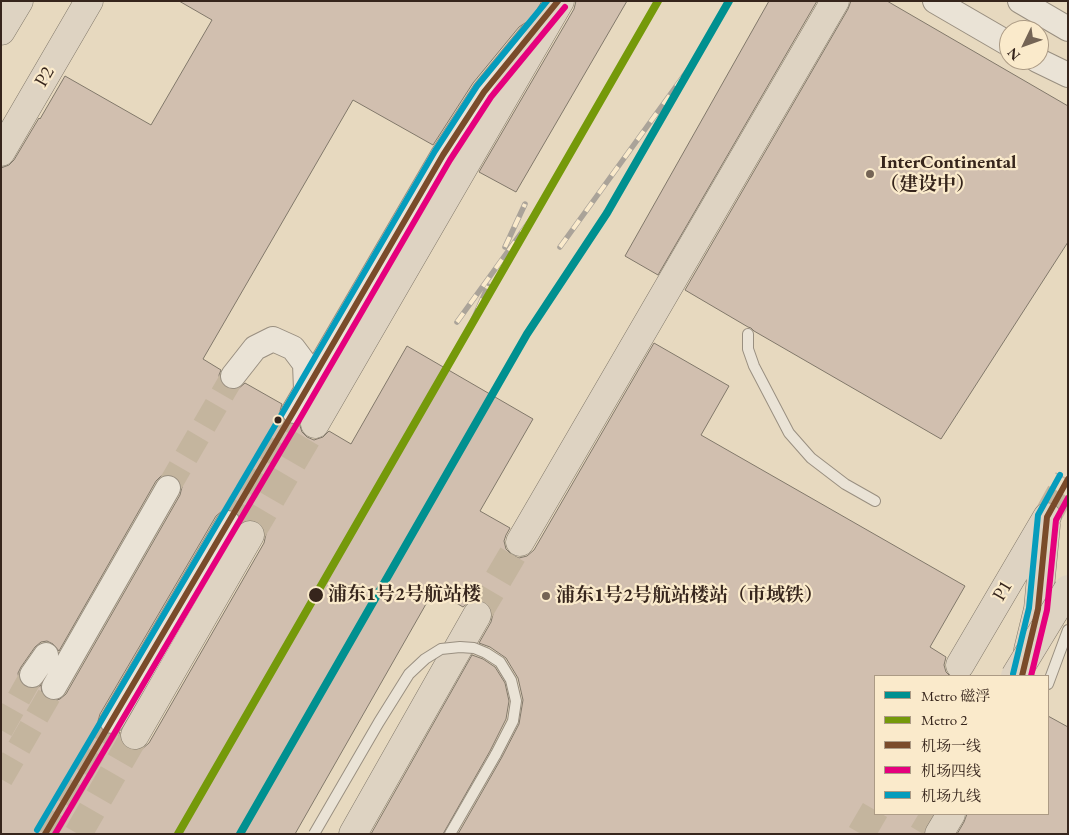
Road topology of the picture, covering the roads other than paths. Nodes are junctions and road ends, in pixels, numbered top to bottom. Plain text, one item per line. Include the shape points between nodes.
1 (19, 1) edge
2 (89, 1) edge
3 (559, 1) edge
4 (835, 1) edge
5 (935, 1) edge
6 (1020, 1) edge
7 (1068, 29) edge
8 (1, 31) edge
9 (999, 38) edge
10 (1049, 66) edge
11 (1068, 75) edge
12 (1, 152) edge
13 (748, 334) dead end
14 (233, 376) tunnel mouth
15 (306, 389) junction
16 (304, 417) joint
17 (168, 488) tunnel mouth
18 (874, 502) dead end
19 (239, 529) joint
20 (520, 542) tunnel mouth
21 (1068, 589) edge
22 (477, 616) tunnel mouth
23 (1068, 630) edge
24 (46, 655) dead end
25 (960, 665) dead end
26 (32, 674) tunnel mouth
27 (1016, 675) edge
28 (1022, 675) edge
29 (1049, 681) edge
30 (54, 687) tunnel mouth
31 (112, 721) tunnel mouth
32 (136, 734) tunnel mouth
33 (950, 815) edge
34 (314, 834) edge
35 (353, 834) edge
36 (450, 834) edge
37 (939, 834) edge

1 - 8 main road
2 - 12 main road, P2
3 - 15 street via 484,92 443,155
3 - 16 main road
4 - 20 main road
5 - 9 street
6 - 7 street
10 - 11 street
13 - 18 lane via 748,349 754,366 788,433 811,458
14 - 15 street via 255,348 273,338 293,348 305,364
15 - 16 street
17 - 30 street
19 - 31 street
19 - 32 main road
21 - 27 main road, bridge
22 - 35 main road
23 - 29 lane
24 - 26 street
25 - 28 main road, P1 via 1047,517 1038,610
33 - 37 main road
34 - 36 lane, bridge via 409,674 441,649 474,648 500,662 511,680 516,701 513,721

